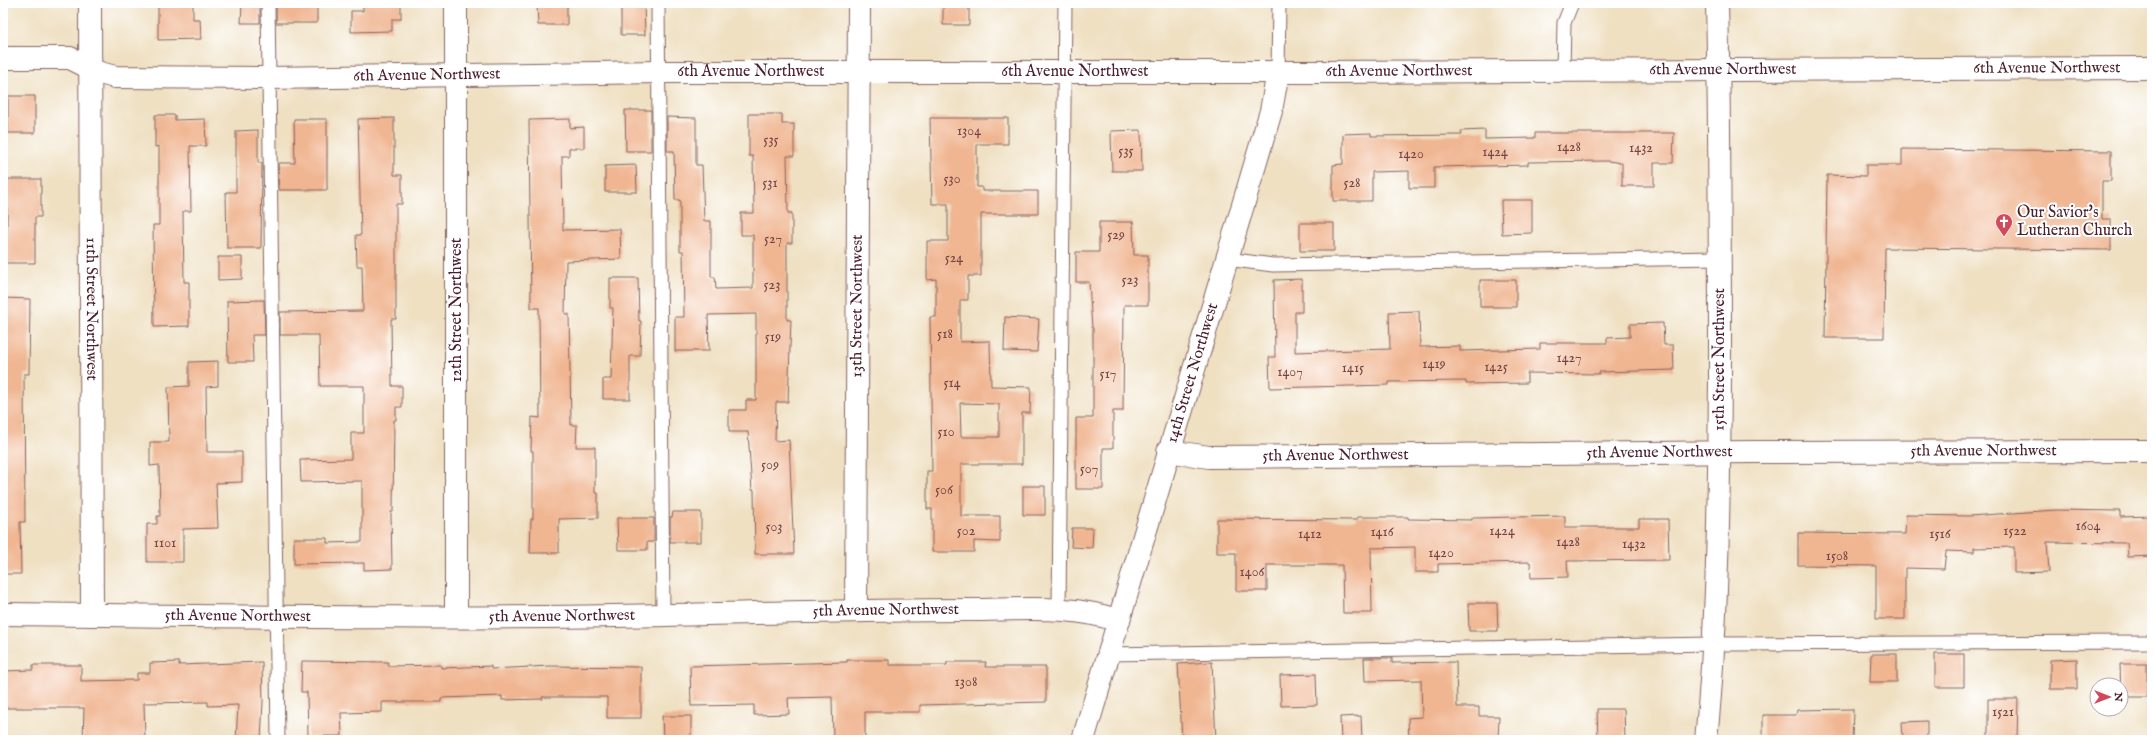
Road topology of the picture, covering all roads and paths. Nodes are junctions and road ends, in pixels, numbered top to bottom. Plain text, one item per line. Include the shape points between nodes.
1 (90, 3) edge
2 (268, 3) edge
3 (456, 3) edge
4 (658, 3) edge
5 (859, 3) edge
6 (1065, 3) edge
7 (1279, 3) edge
8 (1572, 3) edge
9 (1718, 3) edge
10 (3, 58) edge
11 (90, 67) junction
12 (2152, 68) edge
13 (1718, 71) junction
14 (658, 72) junction
15 (859, 72) junction
16 (1278, 72) junction
17 (1563, 72) junction
18 (1064, 73) junction
19 (456, 76) junction
20 (268, 78) junction
21 (1720, 258) junction
22 (1227, 259) junction
23 (1168, 451) junction
24 (2152, 451) edge
25 (1719, 452) junction
26 (856, 610) junction
27 (1059, 610) junction
28 (3, 614) edge
29 (92, 615) junction
30 (663, 615) junction
31 (456, 616) junction
32 (277, 617) junction
33 (1119, 620) junction
34 (2152, 642) edge
35 (1714, 644) junction
36 (1108, 654) junction
37 (278, 740) edge
38 (1083, 740) edge
39 (1706, 740) edge

1 - 11 street, 11th Street Northwest
2 - 20 lane
3 - 19 street, 12th Street Northwest
4 - 14 lane
5 - 15 street, 13th Street Northwest
6 - 18 lane
7 - 16 lane, 14th Street Northwest
8 - 17 lane via 1564,23
9 - 13 street, 15th Street Northwest
10 - 11 street, 6th Avenue Northwest via 70,58
11 - 20 street, 6th Avenue Northwest via 100,74 115,77
11 - 29 street, 11th Street Northwest
12 - 13 street, 6th Avenue Northwest
13 - 17 street, 6th Avenue Northwest
13 - 21 street, 15th Street Northwest
14 - 15 street, 6th Avenue Northwest
14 - 19 street, 6th Avenue Northwest
14 - 30 lane
15 - 18 street, 6th Avenue Northwest
15 - 26 street, 13th Street Northwest
16 - 17 street, 6th Avenue Northwest
16 - 18 street, 6th Avenue Northwest
16 - 22 street, 14th Street Northwest via 1271,111
18 - 27 lane
19 - 20 street, 6th Avenue Northwest
19 - 31 street, 12th Street Northwest
20 - 32 lane
21 - 22 lane via 1273,265
21 - 25 street, 15th Street Northwest
22 - 23 street, 14th Street Northwest
23 - 25 street, 5th Avenue Northwest via 1209,457
23 - 33 street, 14th Street Northwest
24 - 25 street, 5th Avenue Northwest
25 - 35 street, 15th Street Northwest
26 - 27 street, 5th Avenue Northwest
26 - 30 street, 5th Avenue Northwest
27 - 33 street, 5th Avenue Northwest via 1100,614
28 - 29 street, 5th Avenue Northwest
29 - 32 street, 5th Avenue Northwest
30 - 31 street, 5th Avenue Northwest
31 - 32 street, 5th Avenue Northwest
32 - 37 lane
33 - 36 street, 14th Street Northwest
34 - 35 lane
35 - 36 lane
35 - 39 street, 15th Street Northwest
36 - 38 street, 14th Street Northwest

